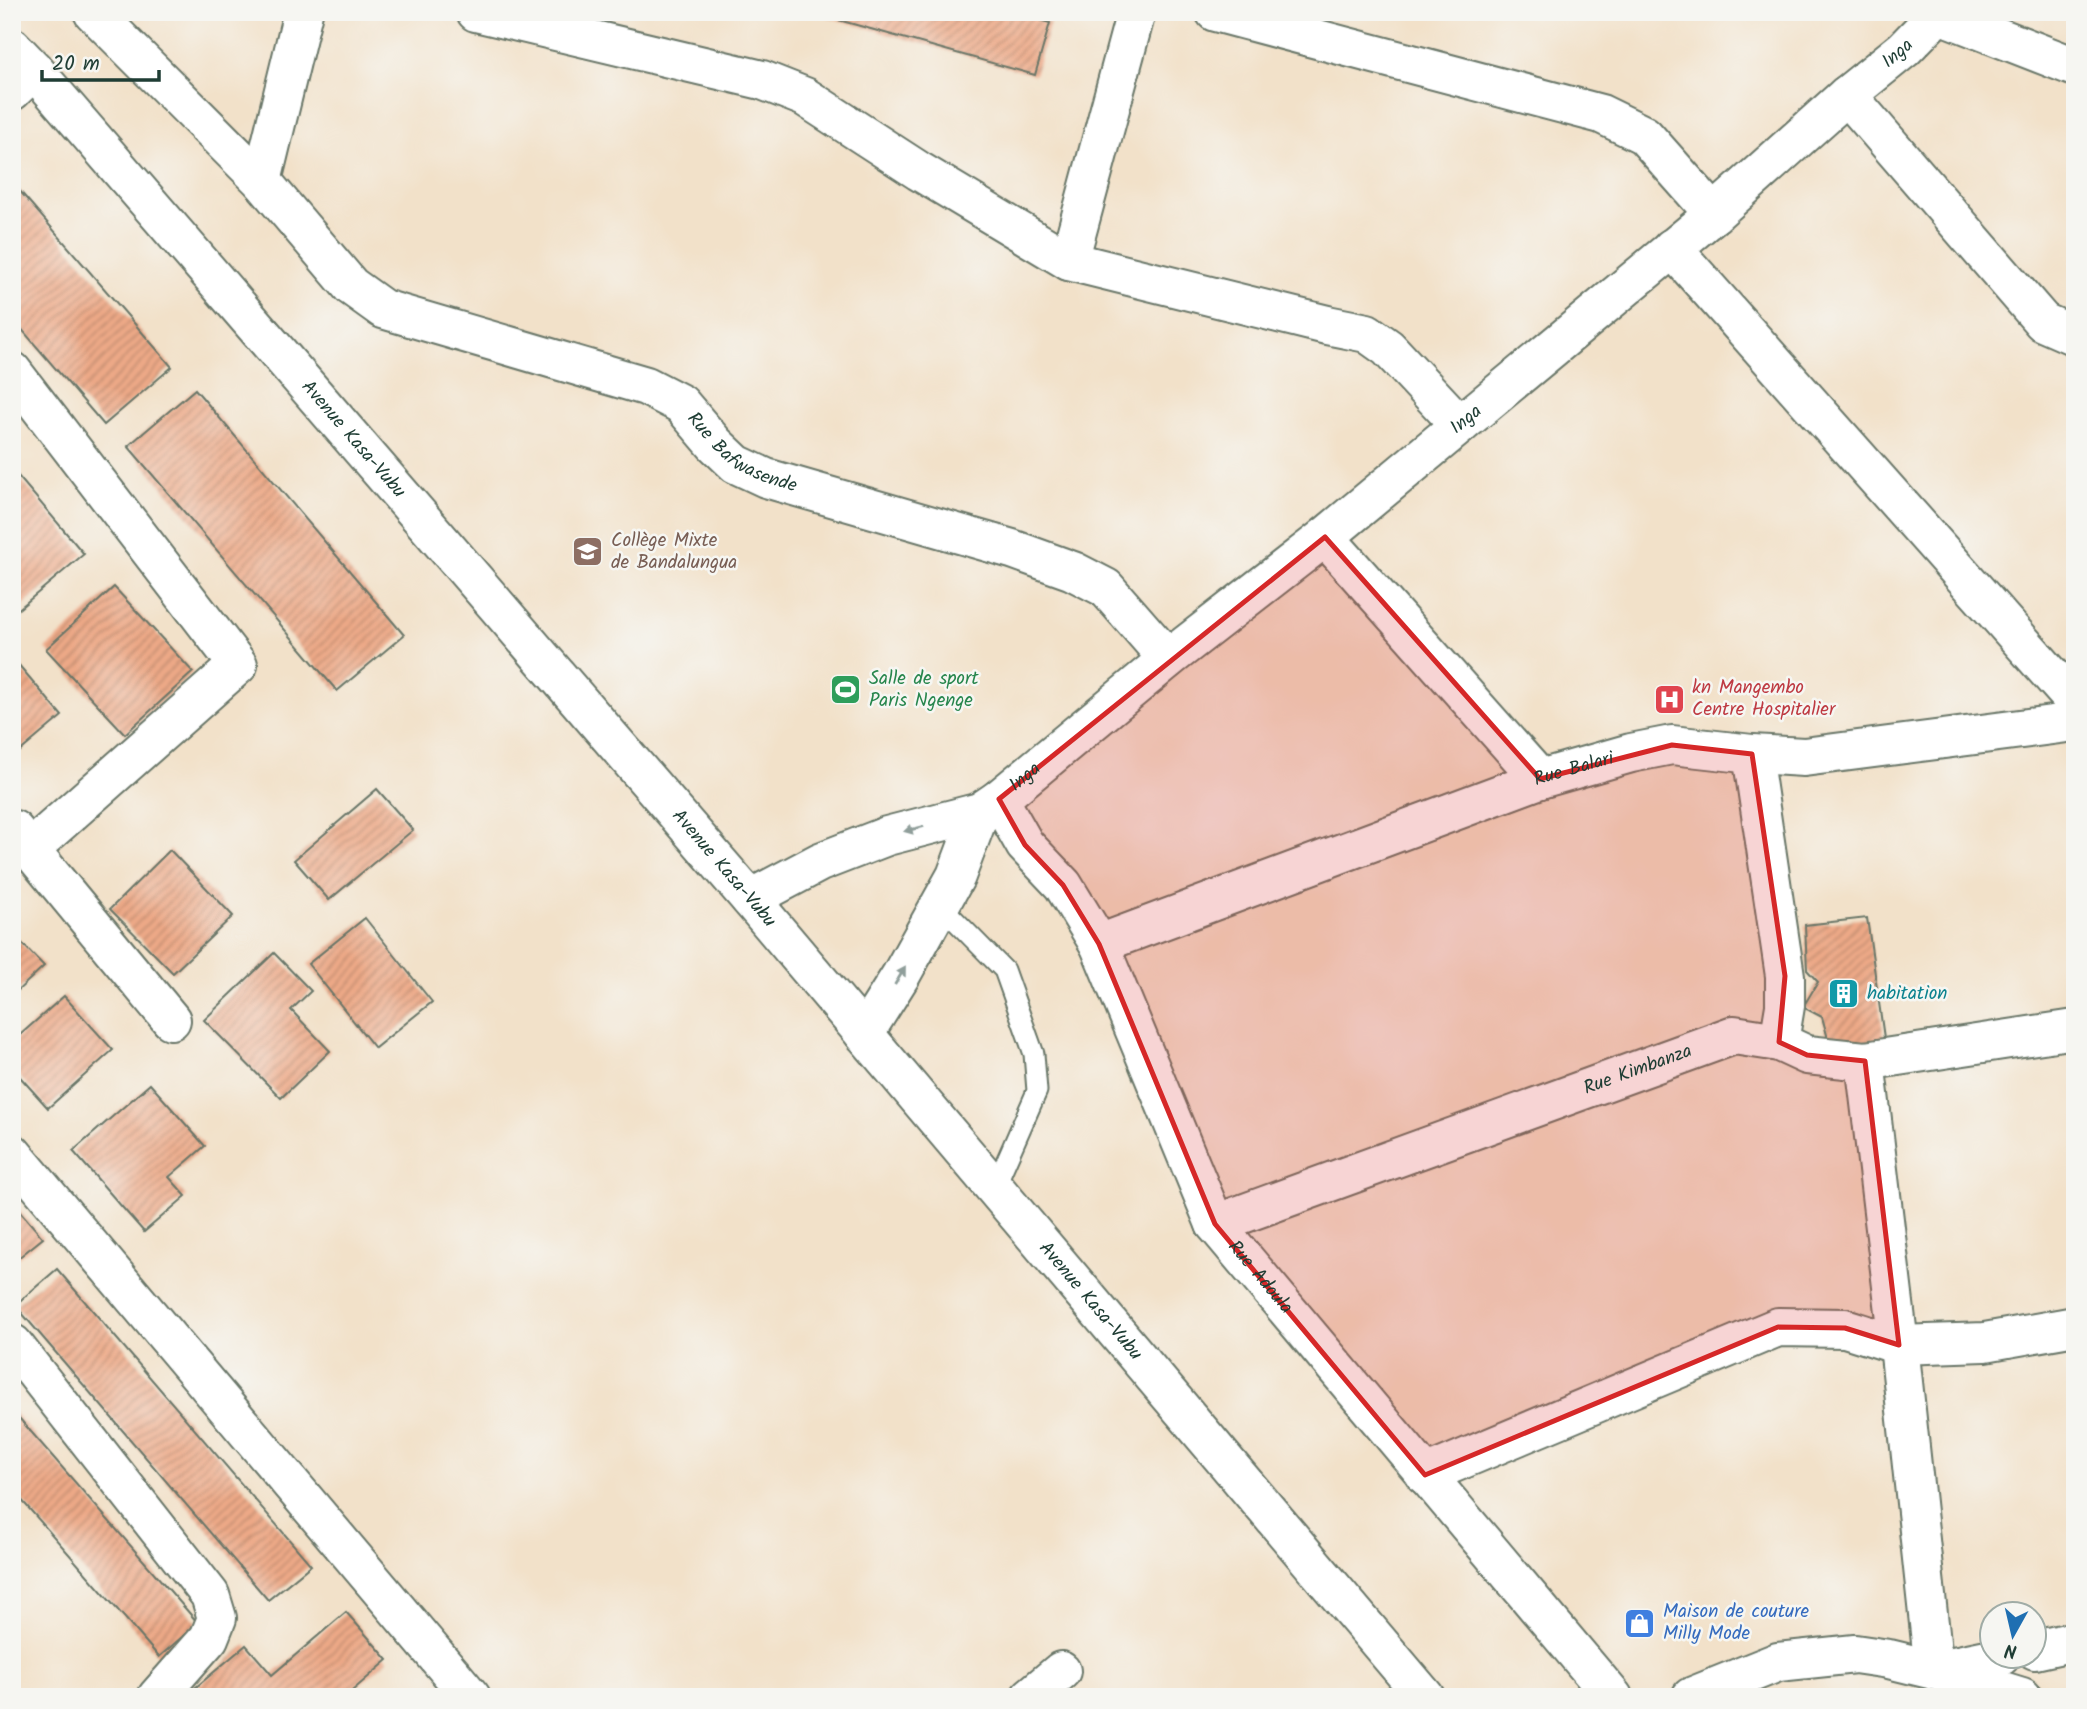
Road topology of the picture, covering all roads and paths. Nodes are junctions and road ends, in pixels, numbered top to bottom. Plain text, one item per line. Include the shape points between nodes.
1 (93, 12) edge
2 (303, 12) edge
3 (476, 12) edge
4 (1136, 12) edge
5 (1215, 12) edge
6 (1939, 13) edge
7 (2075, 67) edge
8 (20, 69) edge
9 (1847, 95) junction
10 (262, 181) junction
11 (1714, 214) junction
12 (1672, 248) junction
13 (1069, 261) junction
14 (2075, 336) edge
15 (13, 373) edge
16 (1461, 425) junction
17 (1325, 537) junction
18 (1168, 659) junction
19 (2075, 702) edge
20 (2075, 722) edge
21 (1752, 754) junction
22 (1540, 779) junction
23 (990, 805) junction
24 (21, 839) edge
25 (750, 899) junction
26 (940, 905) junction
27 (1098, 944) junction
28 (172, 1020) dead end
29 (2075, 1029) edge
30 (864, 1034) junction
31 (1779, 1042) junction
32 (1866, 1061) junction
33 (12, 1153) edge
34 (994, 1189) junction
35 (1215, 1224) junction
36 (2075, 1326) edge
37 (13, 1344) edge
38 (1899, 1345) junction
39 (1425, 1475) junction
40 (2075, 1641) edge
41 (2048, 1647) edge
42 (1979, 1661) edge
43 (1934, 1670) junction
44 (1061, 1671) dead end
45 (456, 1692) edge
46 (157, 1697) edge
47 (1030, 1697) edge
48 (1425, 1697) edge
49 (1613, 1697) edge
50 (1691, 1697) edge
51 (2022, 1697) edge

1 - 10 street, Rue Bafwasende
2 - 10 street
3 - 13 street via 762,80 805,97
4 - 13 street
5 - 11 street via 1601,114 1644,135
6 - 7 street
6 - 9 street, Inga via 1904,49
8 - 25 street, Avenue Kasa-Vubu
9 - 11 street, Inga
9 - 14 street via 2043,322
10 - 18 street, Rue Bafwasende via 351,285 383,309 646,386 681,404 736,464 766,478 1013,549 1073,571 1106,588
11 - 12 street, Inga
12 - 16 street, Inga
12 - 19 street
13 - 16 street via 1367,333 1388,348
15 - 24 street via 239,664
16 - 17 street, Inga
17 - 18 street, Inga
17 - 22 street
18 - 23 street, Inga
20 - 21 street, Rue Balari via 1804,757
21 - 22 street, Rue Balari via 1672,745
21 - 31 street via 1785,976
22 - 27 street, Rue Balari
23 -> 25 street, Inga via 820,862
23 - 26 street, Inga
23 - 27 street, Rue Adoula via 1063,885
24 - 28 street
25 - 30 street, Avenue Kasa-Vubu
30 -> 26 street, Inga
26 - 34 lane via 1004,970 1034,1054 1037,1091
27 - 35 street, Rue Adoula
29 - 32 street, Rue Kimbanza
30 - 34 street, Avenue Kasa-Vubu
31 - 32 street, Rue Kimbanza via 1807,1055
31 - 35 street, Rue Kimbanza via 1734,1035
32 - 38 street
33 - 45 street
34 - 48 street, Avenue Kasa-Vubu
35 - 39 street, Rue Adoula
36 - 38 street via 1985,1342
37 - 46 street via 211,1595 217,1618 209,1638
38 - 39 street via 1845,1328 1778,1327
38 - 43 street
39 - 49 street, Rue Adoula
40 - 41 street
42 - 43 street
43 - 50 street via 1855,1654 1778,1662
43 - 51 street
44 - 47 street

